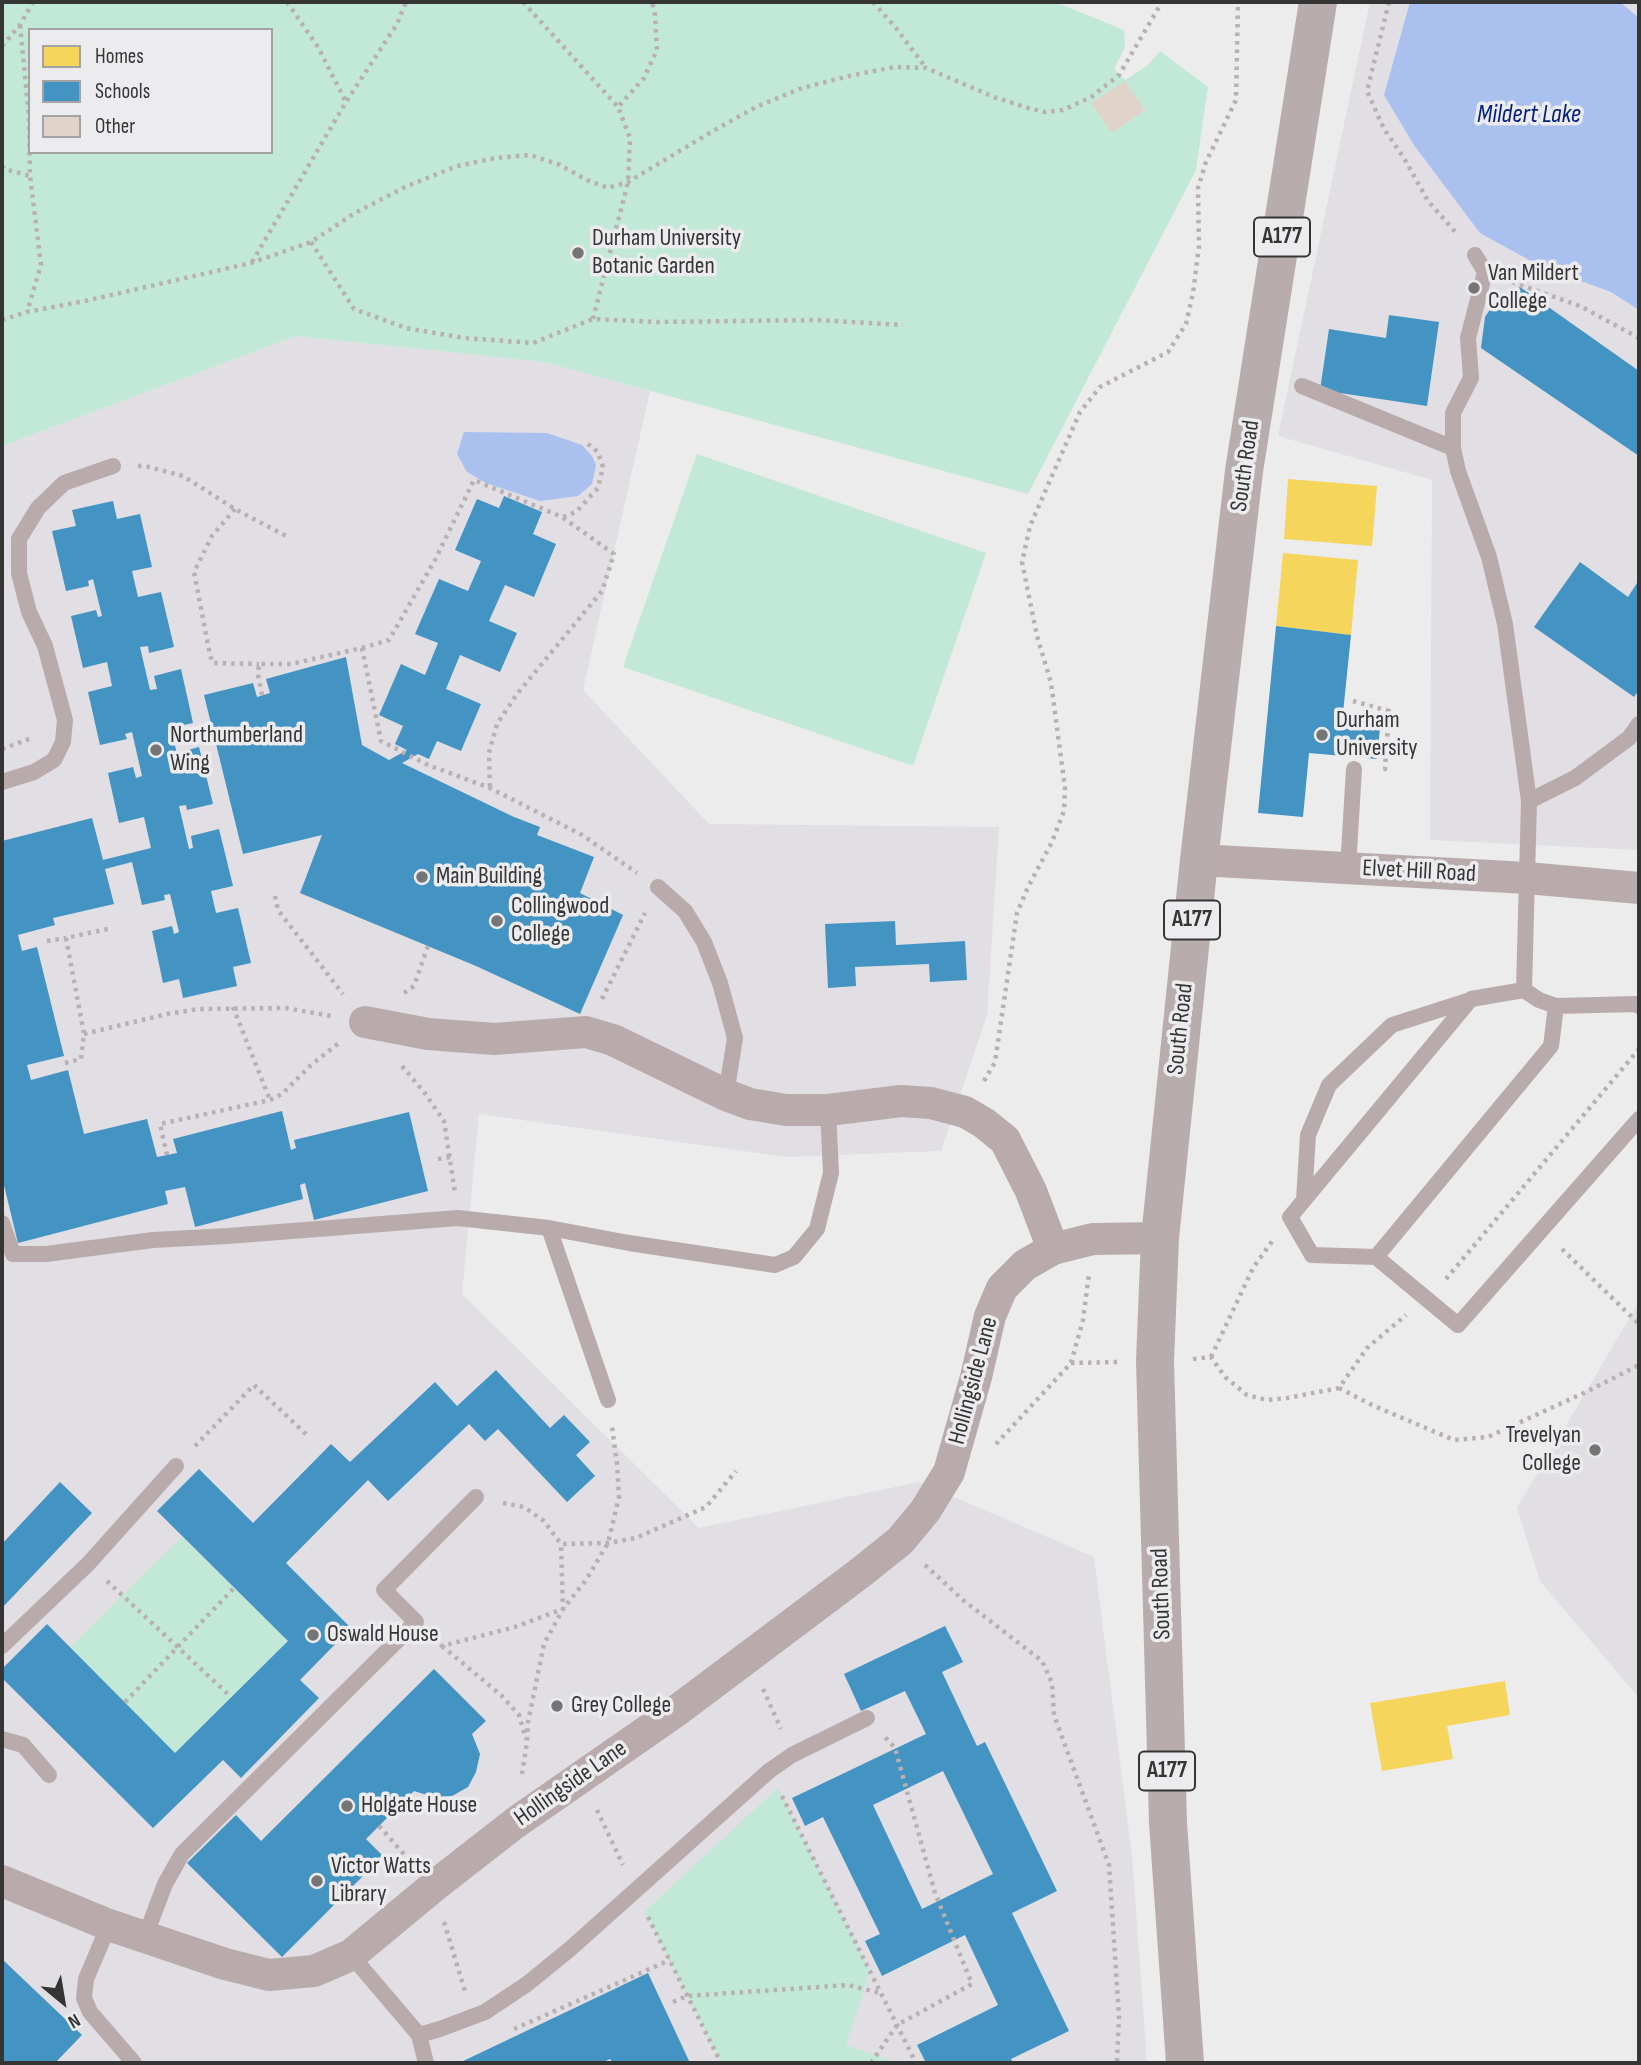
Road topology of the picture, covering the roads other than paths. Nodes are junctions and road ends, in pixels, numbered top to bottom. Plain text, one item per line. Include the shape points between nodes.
1 (1318, 2) edge
2 (1475, 255) road end
3 (1302, 386) dead end
4 (1453, 448) junction
5 (113, 466) road end
6 (1639, 724) edge
7 (1354, 769) road end
8 (2, 782) edge
9 (1529, 801) junction
10 (1199, 860) junction
11 (1348, 868) junction
12 (1527, 878) junction
13 (658, 887) road end
14 (1639, 888) edge
15 (1524, 990) junction
16 (1471, 999) junction
17 (1556, 1006) junction
18 (1639, 1006) edge
19 (365, 1022) road end
20 (726, 1095) junction
21 (828, 1110) junction
22 (1639, 1119) edge
23 (1304, 1200) junction
24 (2, 1223) edge
25 (549, 1228) junction
26 (1160, 1238) junction
27 (1053, 1249) junction
28 (1376, 1256) junction
29 (608, 1400) road end
30 (176, 1466) road end
31 (476, 1497) road end
32 (2, 1646) edge
33 (867, 1718) road end
34 (2, 1739) edge
35 (49, 1775) dead end
36 (2, 1881) edge
37 (108, 1925) junction
38 (145, 1937) junction
39 (351, 1955) junction
40 (419, 2035) junction
41 (134, 2063) edge
42 (426, 2063) edge
43 (1185, 2063) edge

1 - 10 main road, South Road / A177 via 1244,471
2 - 4 lane via 1485,272 1468,338 1471,378 1453,413
3 - 4 lane
4 - 9 lane via 1489,557 1505,624
5 - 8 lane via 64,483 38,509 19,539 19,573 65,720 64,742 54,760
6 - 9 lane via 1629,738 1575,778
7 - 11 lane
9 - 12 lane
10 - 11 street, Elvet Hill Road
10 - 26 main road, South Road / A177
11 - 12 street, Elvet Hill Road
12 - 14 street, Elvet Hill Road
12 - 15 lane
13 - 20 lane via 685,911 704,942 720,983 735,1038
15 - 16 lane
15 - 17 lane
16 - 23 lane
16 - 23 lane via 1392,1025 1329,1085 1308,1135
17 - 18 lane
17 - 28 lane via 1550,1046
19 - 20 street via 428,1034 494,1039 586,1032 613,1040
20 - 21 street via 786,1111
21 - 25 lane via 831,1173 817,1229 794,1257 775,1265
21 - 27 street via 901,1101 931,1103 965,1112 984,1123 1004,1140 1031,1191
22 - 28 lane via 1458,1325
23 - 28 lane via 1290,1217 1312,1255
24 - 25 lane via 13,1254 458,1218
25 - 29 lane
26 - 27 street, Hollingside Lane via 1093,1239
26 - 43 main road, South Road / A177 via 1155,1361 1168,1823
27 - 39 street, Hollingside Lane via 1025,1265 1002,1288 990,1316 949,1472 900,1541 680,1709 515,1823
30 - 32 lane via 88,1564
31 - 38 lane via 384,1590 416,1622 182,1854
33 - 40 lane via 769,1771 527,1984 485,2012
34 - 35 lane via 23,1745
36 - 37 street, Hollingside Lane
37 - 38 street, Hollingside Lane
37 - 41 lane via 86,1979 84,1998 90,2012
38 - 39 street, Hollingside Lane via 269,1975 314,1971
39 - 40 lane
40 - 42 lane

